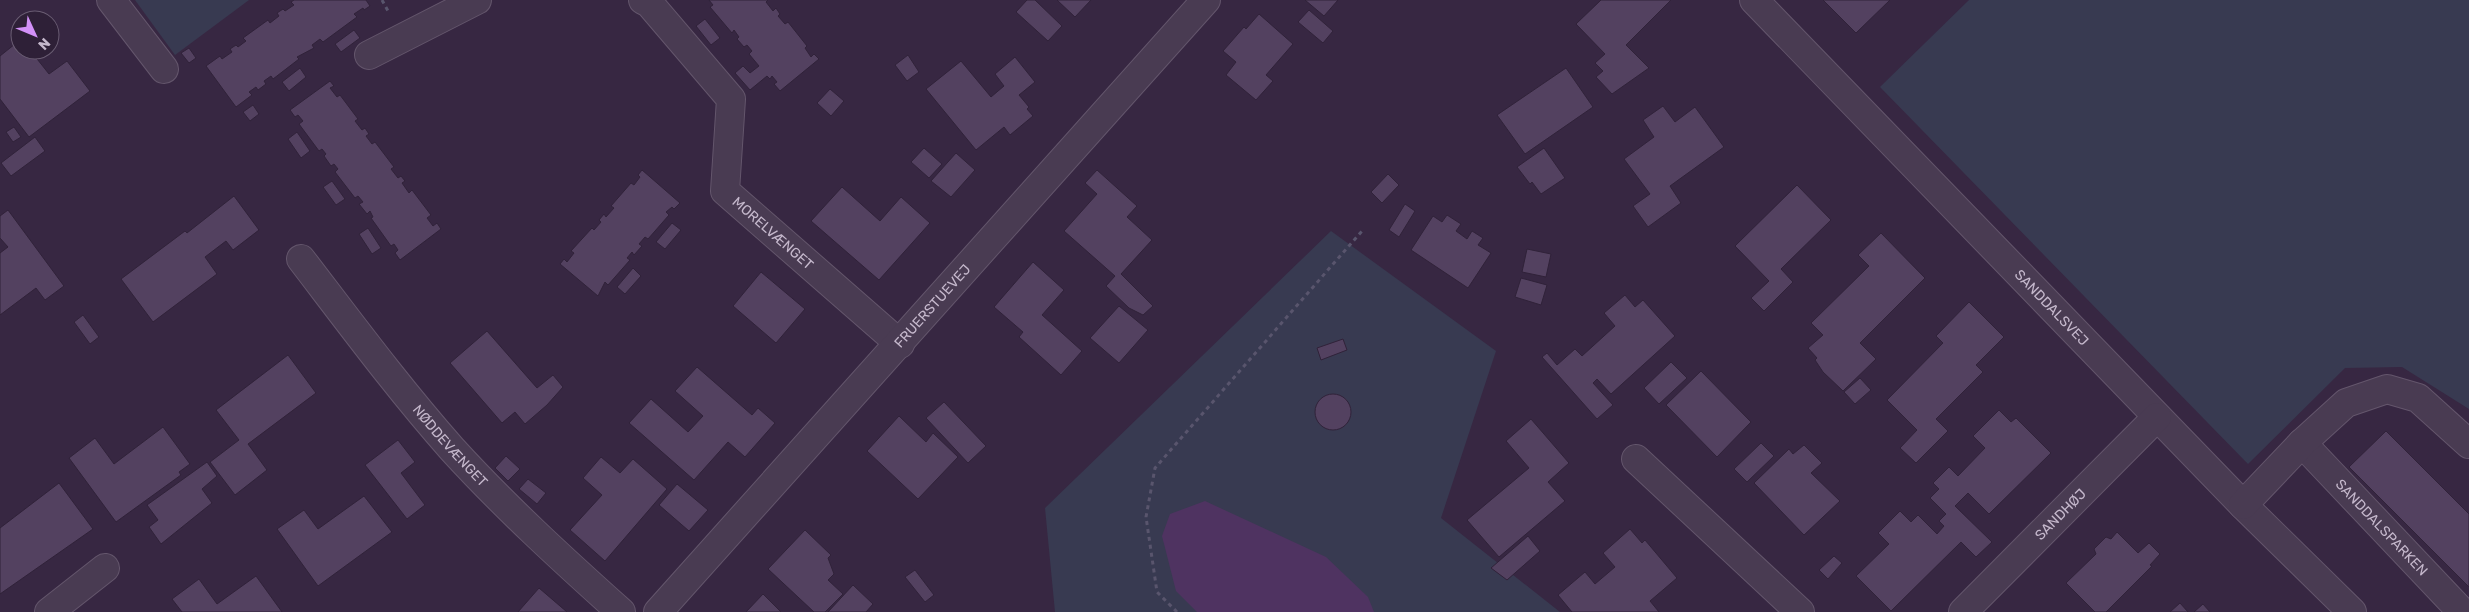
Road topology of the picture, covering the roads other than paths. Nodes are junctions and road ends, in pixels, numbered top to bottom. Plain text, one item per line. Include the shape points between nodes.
1 (111, 0) edge
2 (477, 0) edge
3 (644, 0) edge
4 (1206, 0) edge
5 (1754, 0) edge
6 (369, 55) dead end
7 (164, 68) dead end
8 (301, 259) dead end
9 (900, 344) junction
10 (2157, 417) junction
11 (2302, 443) junction
12 (2469, 444) edge
13 (1636, 459) dead end
14 (2242, 505) junction
15 (105, 568) dead end
16 (48, 612) edge
17 (621, 612) edge
18 (658, 612) edge
19 (1800, 612) edge
20 (1963, 612) edge
21 (2352, 612) edge
22 (2462, 612) edge

1 - 7 street
2 - 6 street
3 - 9 street, MORELVÆNGET via 732,99 725,191
4 - 9 street, FRUERSTUEVEJ
5 - 10 street, SANDDALSVEJ
8 - 17 street, NØDDEVÆNGET via 390,376 453,449 560,558
9 - 18 street, FRUERSTUEVEJ
10 - 14 street, SANDDALSVEJ
10 - 20 street, SANDHØJ
11 - 12 street via 2346,403 2387,390 2418,398
11 - 14 street
11 - 22 street, SANDDALSPARKEN
13 - 19 street
14 - 21 street, SANDDALSVEJ
15 - 16 street

